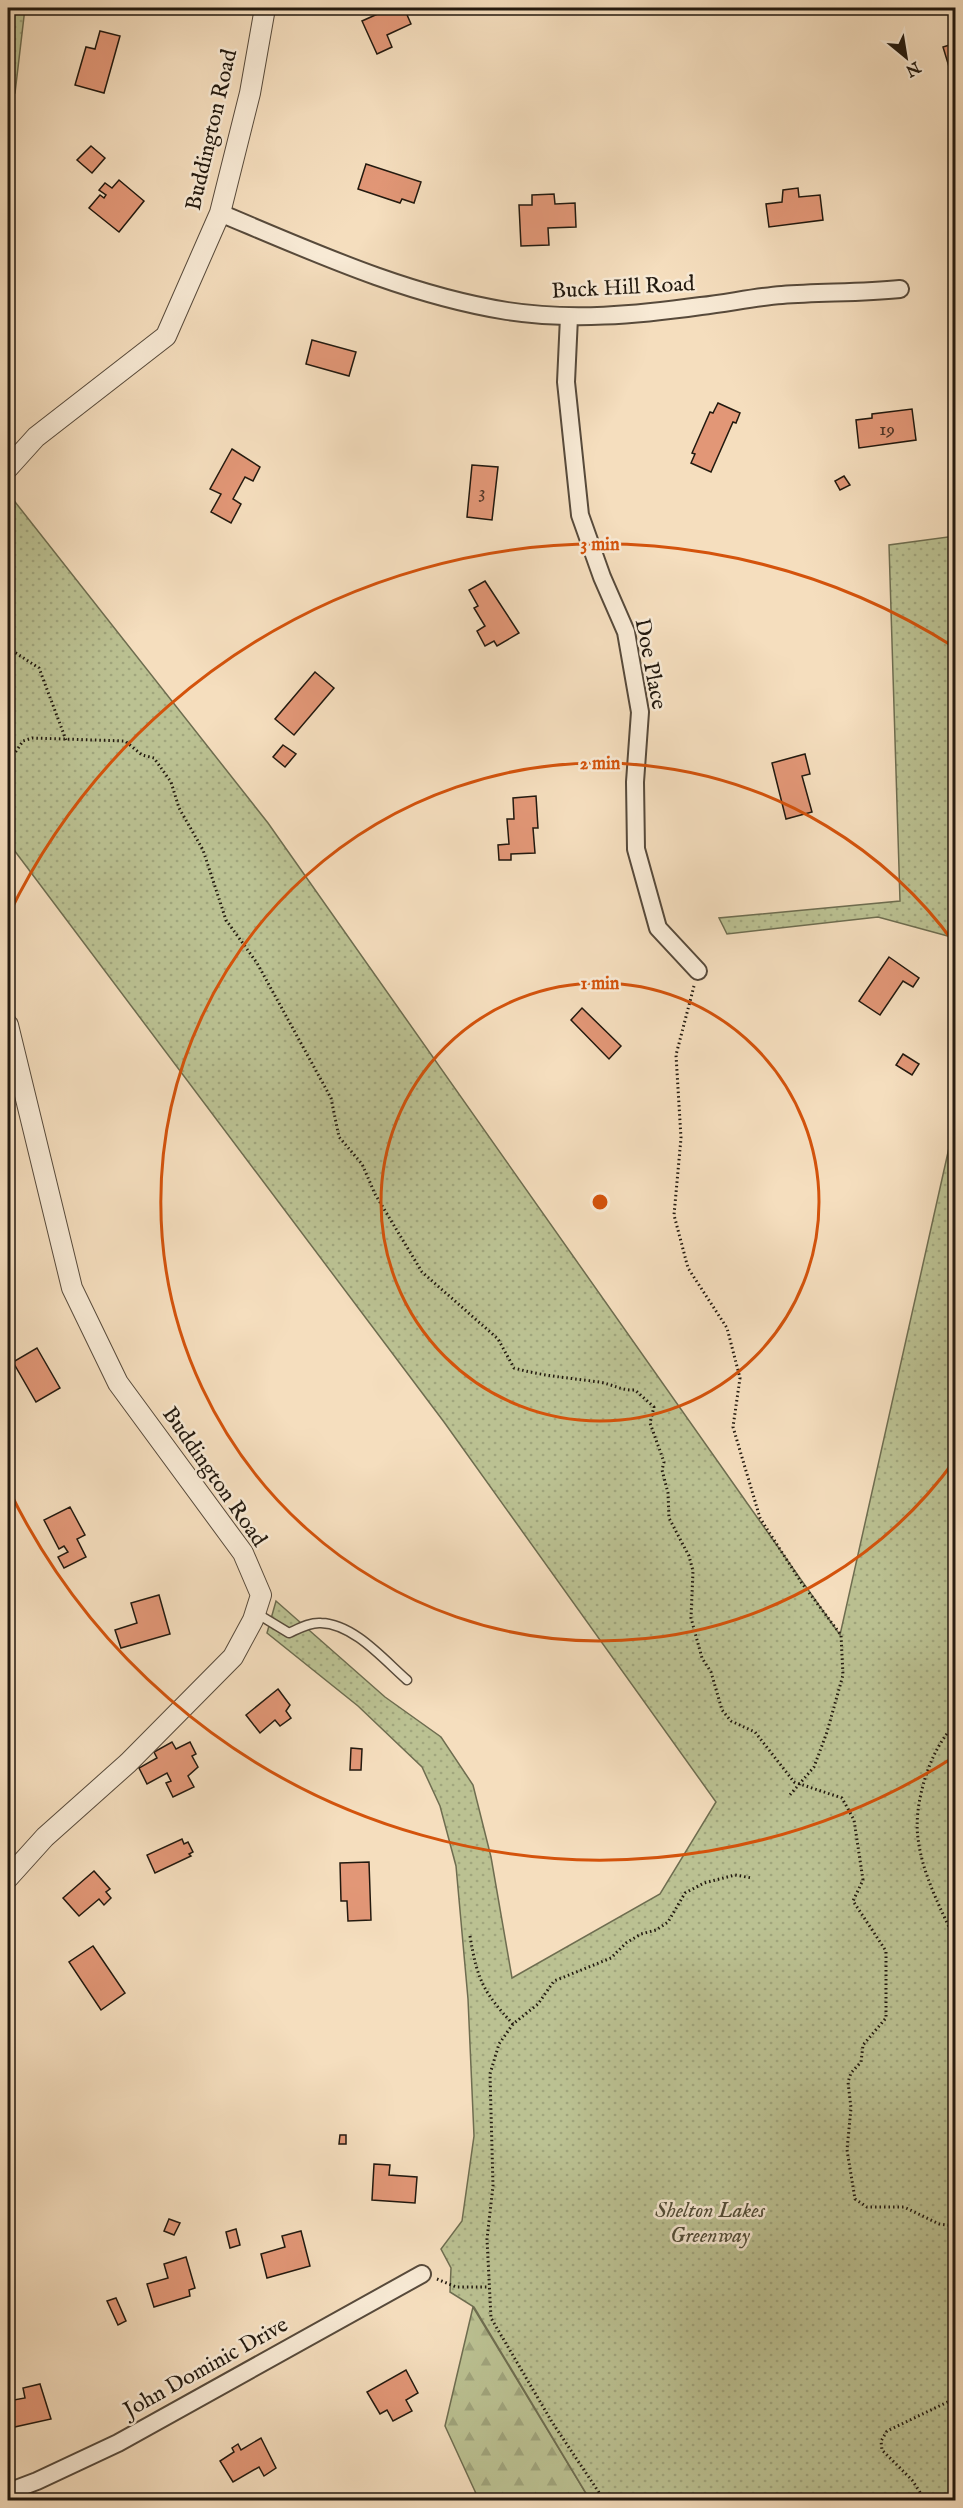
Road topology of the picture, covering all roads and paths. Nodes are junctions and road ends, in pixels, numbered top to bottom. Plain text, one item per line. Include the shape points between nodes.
1 (265, 8) edge
2 (220, 213) junction
3 (900, 289) dead end
4 (569, 317) junction
5 (8, 468) edge
6 (8, 648) edge
7 (66, 740) junction
8 (8, 762) edge
9 (698, 971) joint
10 (8, 1026) edge
11 (256, 1612) junction
12 (407, 1680) dead end
13 (956, 1724) edge
14 (800, 1783) junction
15 (789, 1796) dead end
16 (8, 1878) edge
17 (752, 1878) dead end
18 (470, 1936) dead end
19 (956, 1942) edge
20 (513, 2025) junction
21 (956, 2226) edge
22 (422, 2274) joint
23 (488, 2287) junction
24 (956, 2398) edge
25 (8, 2492) edge
26 (604, 2500) edge
27 (925, 2500) edge

1 - 2 street, Buddington Road via 250,93
2 - 4 street, Buck Hill Road via 434,296 508,311
2 - 5 street, Buddington Road via 166,336 36,437
3 - 4 street, Buck Hill Road via 782,295 687,308
4 - 9 street, Doe Place via 566,382 580,515 626,632 640,712 636,849 658,928
6 - 7 path via 39,668
7 - 8 path via 23,741
7 - 14 path via 125,741 142,755 154,758 171,782 179,808 203,850 220,908 257,963 331,1098 339,1137 362,1164 375,1194 422,1272 498,1339 514,1368 635,1390 650,1400 654,1407 650,1423 664,1462 669,1518 693,1571 691,1618 702,1658 731,1721 755,1732 784,1772
9 - 14 path via 676,1055 681,1138 674,1215 688,1268 727,1328 740,1378 733,1427 760,1518 841,1635 843,1675 814,1767
10 - 11 street, Buddington Road via 72,1288 118,1383 243,1552 261,1595
11 - 12 lane via 289,1633 320,1623 339,1627 356,1636
11 - 16 street, Buddington Road via 233,1657
13 - 19 path via 944,1734 929,1763 917,1837 926,1870
14 - 15 path
14 - 21 path via 842,1798 848,1806 854,1820 863,1880 853,1901 886,1951 886,2018 863,2045 861,2062 848,2082 851,2108 847,2137 855,2199 867,2207 904,2207 939,2224
17 - 20 path via 735,1875 685,1893 668,1922 626,1943 612,1958 554,1981 538,2004
18 - 20 path via 481,1982 490,2000
20 - 23 path via 499,2044 490,2074 493,2174 487,2239
22 - 23 path via 456,2286
22 - 25 street, John Dominic Drive via 118,2443
23 - 26 path via 491,2318 552,2422
24 - 27 path via 887,2431 881,2441 882,2450 912,2480

